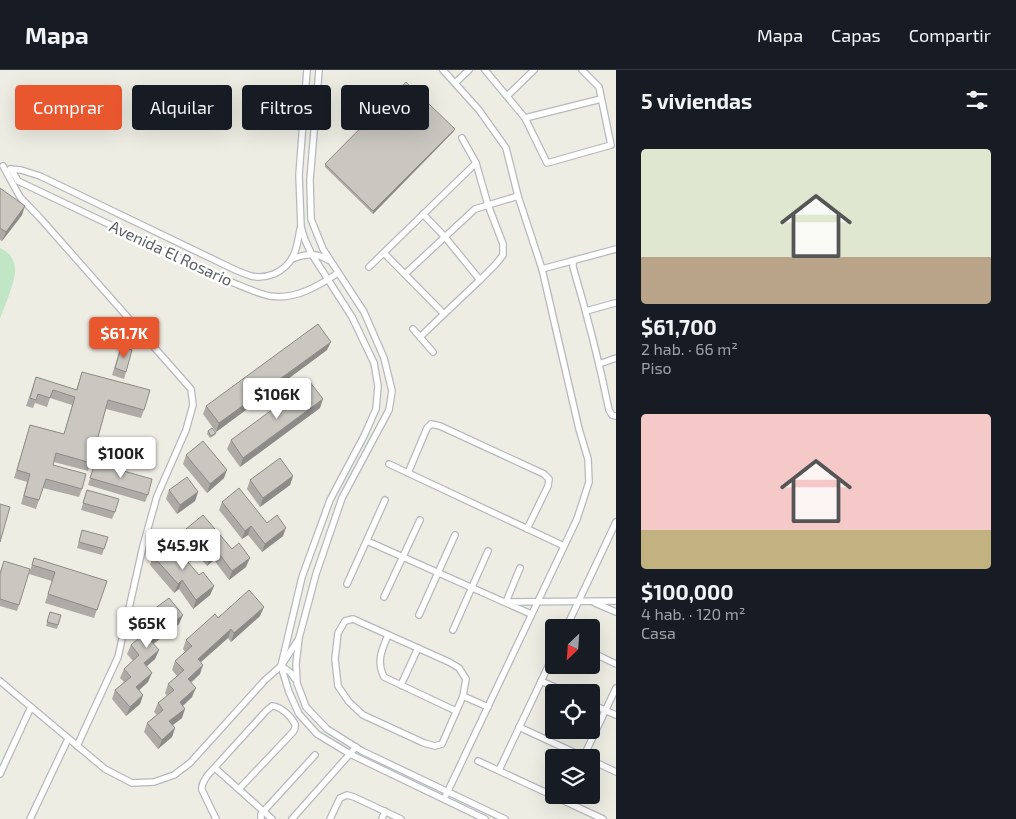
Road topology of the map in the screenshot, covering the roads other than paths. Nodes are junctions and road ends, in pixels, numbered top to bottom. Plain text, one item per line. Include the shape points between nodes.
1 (308, 70) edge
2 (319, 70) edge
3 (442, 70) edge
4 (469, 70) edge
5 (485, 70) edge
6 (534, 70) edge
7 (582, 70) edge
8 (456, 83) junction
9 (507, 96) junction
10 (602, 99) junction
11 (525, 118) junction
12 (462, 138) dead end
13 (476, 163) junction
14 (1, 166) edge
15 (11, 169) junction
16 (518, 196) junction
17 (488, 205) junction
18 (423, 214) junction
19 (301, 227) junction
20 (445, 237) junction
21 (616, 249) edge
22 (384, 253) junction
23 (312, 255) junction
24 (292, 259) junction
25 (573, 261) junction
26 (332, 262) junction
27 (369, 268) dead end
28 (542, 269) junction
29 (338, 272) junction
30 (405, 274) junction
31 (328, 280) junction
32 (480, 280) junction
33 (616, 303) edge
34 (586, 311) junction
35 (444, 314) junction
36 (413, 329) dead end
37 (420, 337) junction
38 (433, 352) dead end
39 (616, 358) edge
40 (599, 364) junction
41 (616, 416) edge
42 (389, 464) dead end
43 (408, 473) junction
44 (385, 500) dead end
45 (420, 520) dead end
46 (616, 522) edge
47 (527, 529) junction
48 (455, 535) dead end
49 (367, 541) junction
50 (564, 546) junction
51 (488, 551) dead end
52 (403, 557) junction
53 (520, 568) dead end
54 (437, 572) junction
55 (347, 584) dead end
56 (472, 587) junction
57 (384, 597) dead end
58 (580, 599) junction
59 (616, 601) edge
60 (506, 602) junction
61 (537, 602) junction
62 (593, 602) junction
63 (616, 612) edge
64 (419, 614) dead end
65 (531, 614) junction
66 (570, 619) edge
67 (453, 630) dead end
68 (388, 635) junction
69 (299, 638) junction
70 (418, 648) junction
71 (600, 656) edge
72 (616, 664) edge
73 (280, 666) junction
74 (545, 673) edge
75 (0, 681) edge
76 (541, 681) junction
77 (297, 683) junction
78 (548, 684) edge
79 (401, 685) junction
80 (616, 688) edge
81 (463, 696) junction
82 (31, 707) junction
83 (488, 707) junction
84 (600, 708) edge
85 (605, 710) junction
86 (456, 711) junction
87 (616, 715) edge
88 (520, 727) junction
89 (68, 738) junction
90 (77, 746) junction
91 (356, 747) junction
92 (567, 749) edge
93 (588, 749) edge
94 (350, 754) junction
95 (315, 755) dead end
96 (478, 761) dead end
97 (600, 764) edge
98 (215, 768) junction
99 (499, 770) junction
100 (616, 772) edge
101 (0, 774) edge
102 (239, 789) junction
103 (545, 789) edge
104 (448, 792) junction
105 (444, 800) junction
106 (576, 804) edge
107 (385, 811) junction
108 (264, 812) junction
109 (30, 819) edge
110 (216, 819) edge
111 (261, 819) edge
112 (272, 819) edge
113 (292, 819) edge
114 (330, 819) edge
115 (382, 819) edge
116 (401, 819) edge
117 (485, 819) edge
118 (505, 819) edge
119 (603, 819) edge

1 - 19 street via 300,175
2 - 26 street via 310,219
3 - 8 street
4 - 8 street
5 - 9 street
6 - 9 street
7 - 10 street via 599,86
8 - 16 street via 506,148
9 - 11 street
10 - 11 street
10 - 11 street via 611,145 547,163
12 - 13 street
13 - 17 street
13 - 18 street
14 - 15 street, Avenida El Rosario
14 - 90 street via 20,197 191,388 193,405 186,430 157,496 118,657
15 - 24 street, Avenida El Rosario via 40,176 249,275 267,277 282,271
15 - 31 street, Avenida El Rosario via 18,181 259,293 296,295
16 - 17 street
16 - 28 street
17 - 20 street via 475,209
17 - 32 street via 503,244 502,255
18 - 20 street
18 - 22 street
19 - 23 street
19 - 24 street
20 - 30 street
20 - 32 street
21 - 25 street
22 - 27 street
22 - 30 street
23 - 24 street, Avenida El Rosario
23 - 26 street
23 - 31 street
25 - 28 street
25 - 34 street
26 - 29 street
28 - 50 street via 588,458 588,482 577,519
29 - 31 street, Avenida El Rosario
29 - 69 street via 364,312 384,358 392,391 389,410 342,498 316,574
30 - 35 street
31 - 73 street via 352,317 374,363 378,386 376,409 330,500 302,577
32 - 35 street
33 - 34 street
34 - 40 street
35 - 37 street
36 - 37 street
37 - 38 street
39 - 40 street
40 - 41 street via 609,410
42 - 43 street
43 - 47 street
43 - 47 street via 427,428 432,424 544,474 549,479 548,486
44 - 49 street
45 - 52 street
46 - 58 street
47 - 50 street
48 - 54 street
49 - 52 street
49 - 55 street
50 - 61 street
51 - 56 street
52 - 54 street
52 - 57 street
53 - 60 street
54 - 56 street
54 - 64 street
56 - 60 street
56 - 67 street
58 - 61 street
58 - 62 street
58 - 66 street
59 - 62 street
60 - 61 street
60 - 65 street
61 - 65 street
62 - 63 street
65 - 83 street
68 - 70 street
68 - 79 street via 380,656 381,671 384,677
68 - 86 street via 353,619 345,621 341,627 335,659 338,686 349,702 363,715 435,746 442,744
69 - 73 street
69 - 77 street
70 - 79 street
70 - 81 street via 460,668 466,679
71 - 72 street
73 - 77 street via 292,674
73 - 90 street via 190,763 174,775 154,782 132,783 104,769
73 - 94 street via 300,714 316,734
74 - 76 street
75 - 82 street
76 - 78 street
76 - 88 street
77 - 91 street via 306,707 327,729
79 - 86 street
80 - 85 street
81 - 83 street
81 - 86 street
82 - 89 street
82 - 101 street
83 - 104 street
84 - 85 street
85 - 87 street
85 - 93 street
88 - 92 street
88 - 99 street
89 - 90 street
89 - 109 street
91 - 94 street
91 - 104 street
94 - 105 street
94 - 113 street
95 - 108 street
96 - 99 street
97 - 100 street
98 - 102 street
98 - 102 street via 272,706 284,710 295,723 294,732
98 - 110 street via 201,787
99 - 103 street
102 - 108 street
104 - 105 street
104 - 118 street
105 - 117 street
106 - 119 street
107 - 114 street via 347,795 340,798
107 - 115 street
107 - 116 street
108 - 111 street
108 - 112 street

